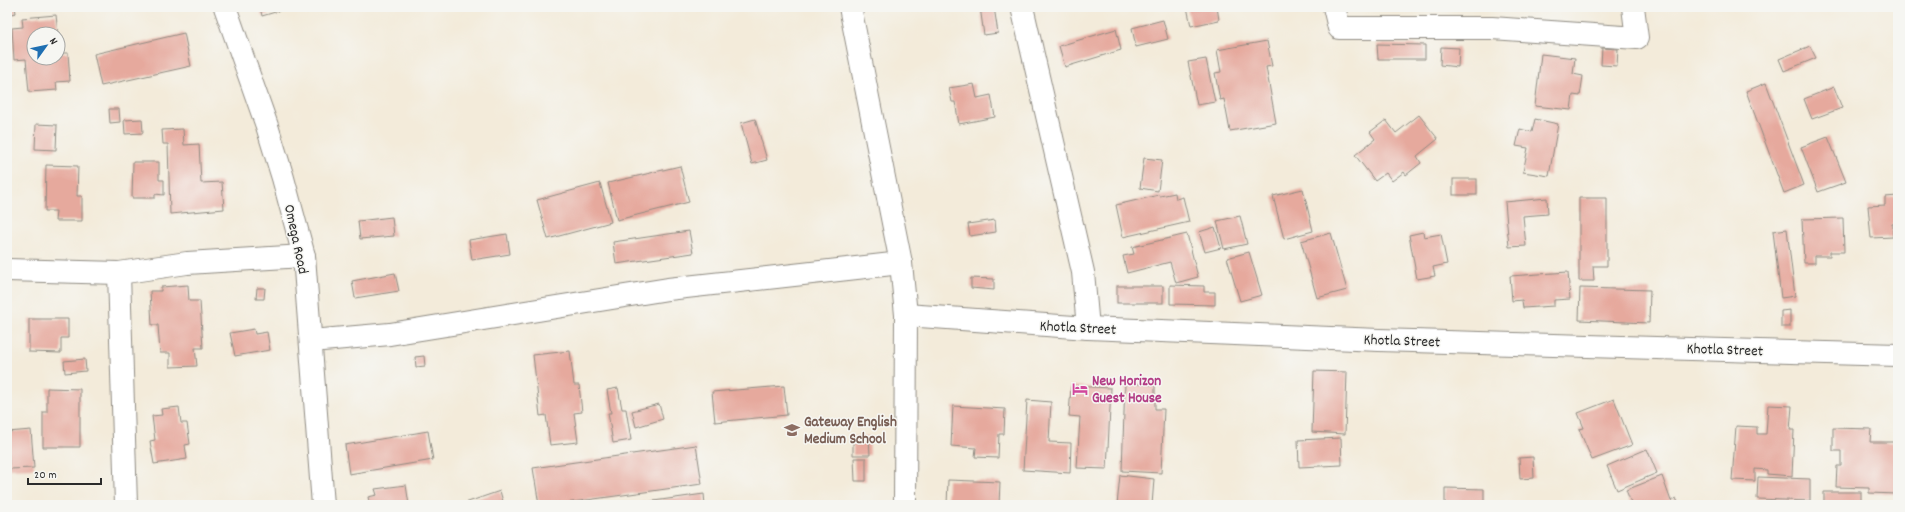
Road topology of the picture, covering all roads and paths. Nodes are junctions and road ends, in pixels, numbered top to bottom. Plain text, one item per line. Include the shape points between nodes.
1 (225, 7) edge
2 (850, 7) edge
3 (1022, 7) edge
4 (1334, 7) edge
5 (1633, 7) edge
6 (304, 256) junction
7 (901, 264) junction
8 (7, 270) edge
9 (119, 273) junction
10 (906, 315) junction
11 (1088, 328) junction
12 (311, 341) junction
13 (1898, 355) edge
14 (126, 505) edge
15 (323, 505) edge
16 (905, 505) edge

1 - 6 street, Omega Road via 267,126
2 - 7 street
3 - 11 street via 1083,272
4 - 5 street via 1339,28 1492,28 1637,38
6 - 9 street via 187,263
6 - 12 street, Omega Road
7 - 10 street
7 - 12 street via 668,289 390,334
8 - 9 street
9 - 14 street
10 - 11 street, Khotla Street
10 - 16 street
11 - 13 street, Khotla Street
12 - 15 street, Omega Road

